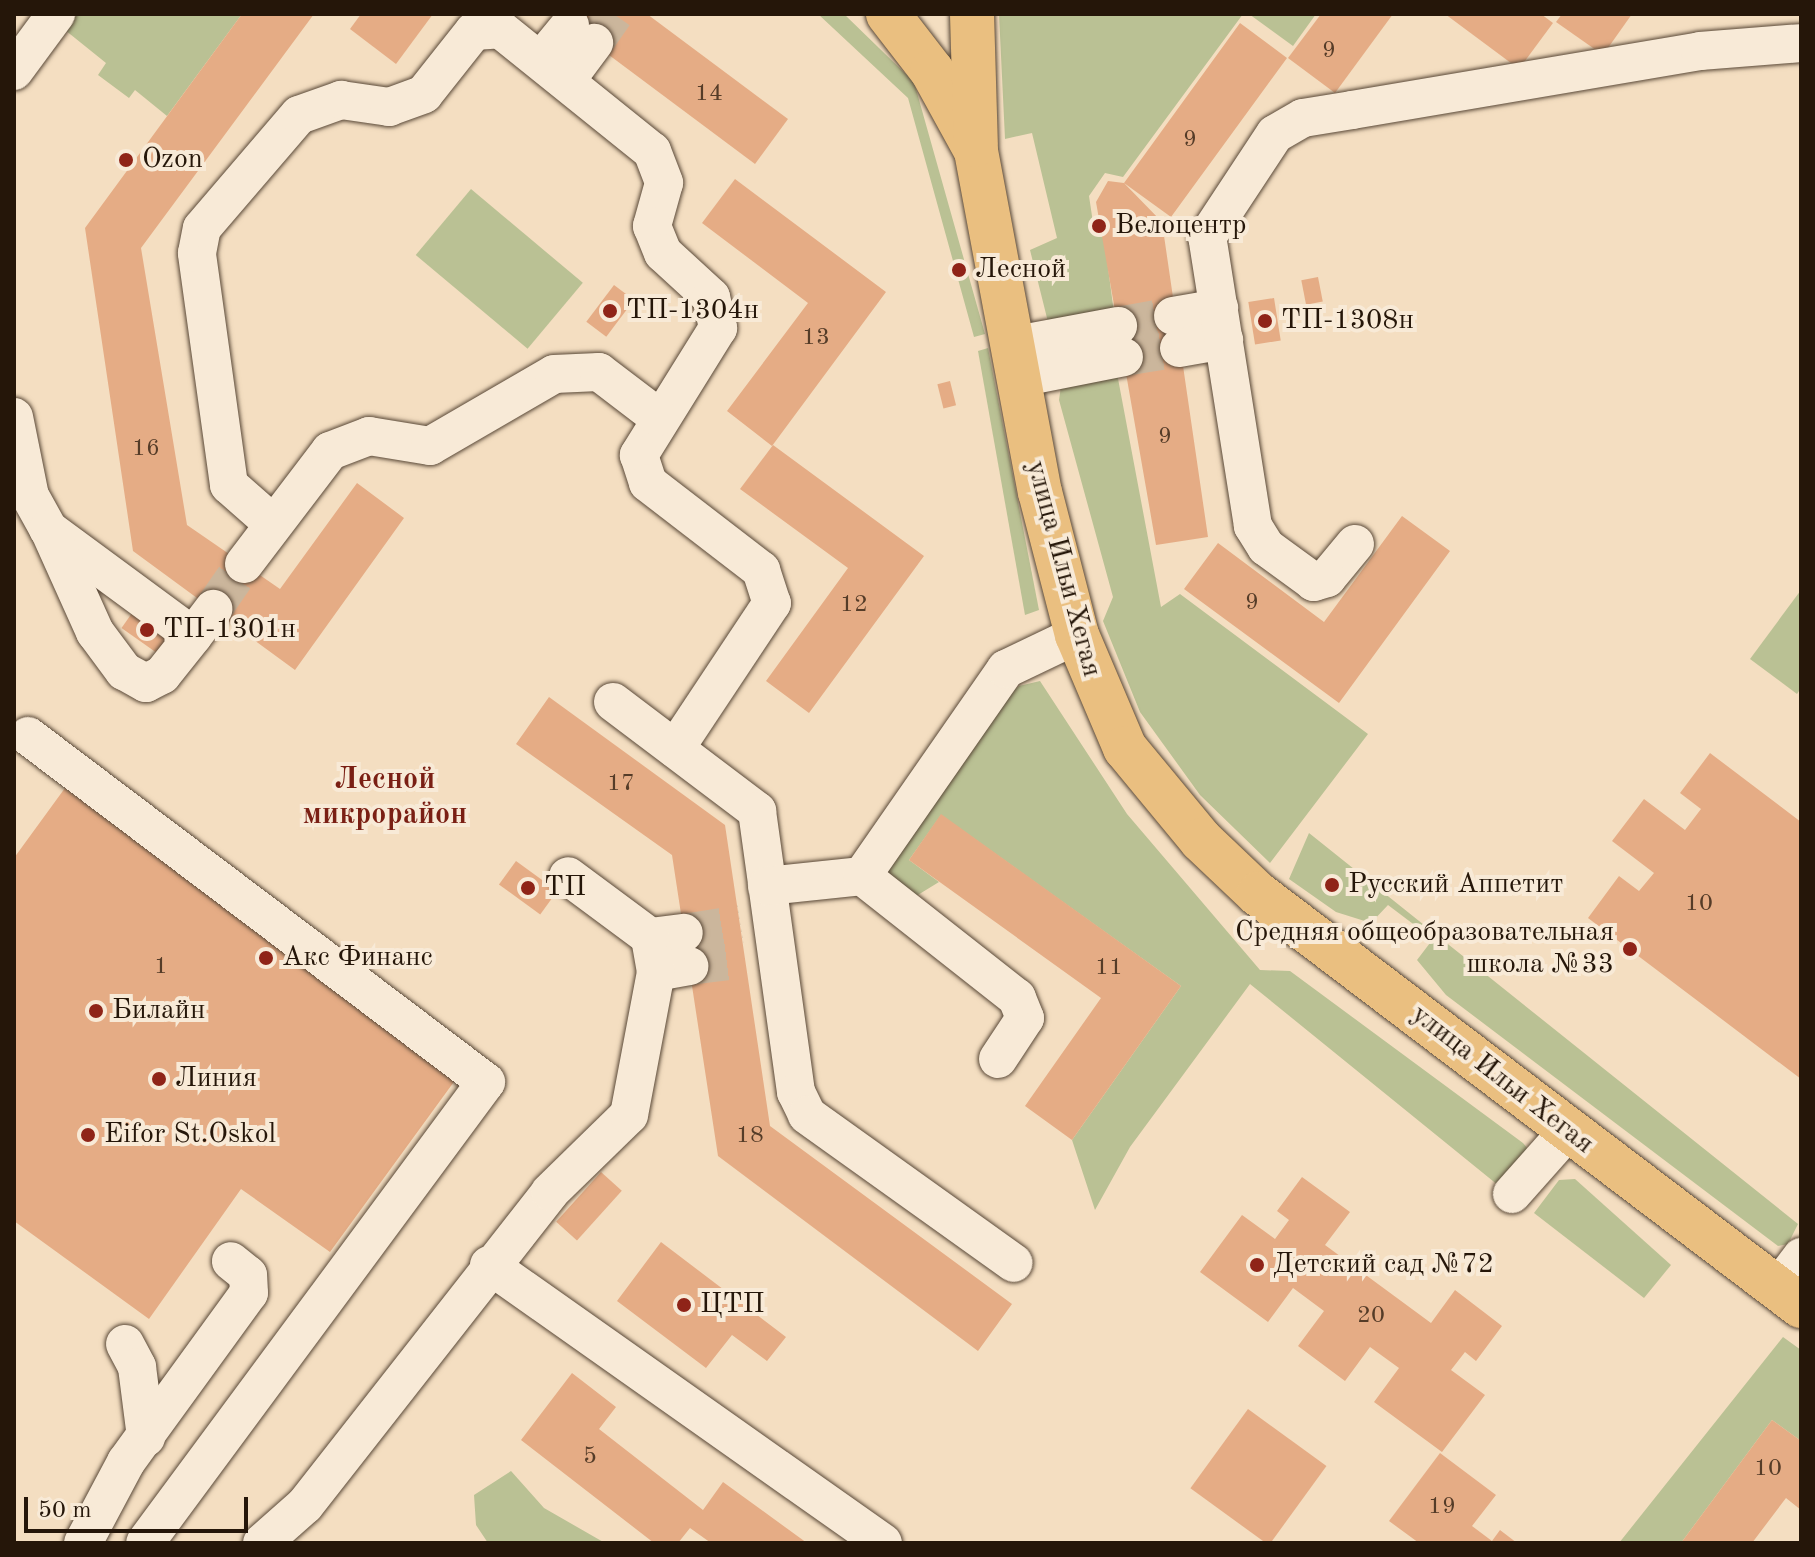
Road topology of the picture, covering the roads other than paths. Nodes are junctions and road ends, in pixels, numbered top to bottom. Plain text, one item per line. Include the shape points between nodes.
1 (56, 14) edge
2 (888, 14) edge
3 (972, 14) edge
4 (582, 34) tunnel mouth
5 (1801, 43) edge
6 (555, 68) junction
7 (14, 71) edge
8 (976, 151) junction
9 (1222, 324) junction
10 (1176, 332) tunnel mouth
11 (1121, 341) tunnel mouth
12 (1015, 362) junction
13 (14, 417) edge
14 (658, 417) junction
15 (271, 522) junction
16 (48, 529) junction
17 (1355, 544) dead end
18 (244, 564) tunnel mouth
19 (1077, 635) junction
20 (613, 702) dead end
21 (28, 736) dead end
22 (675, 749) junction
23 (568, 876) dead end
24 (862, 876) junction
25 (760, 928) junction
26 (998, 1059) dead end
27 (1567, 1132) junction
28 (1512, 1194) dead end
29 (231, 1261) dead end
30 (1014, 1263) dead end
31 (489, 1265) junction
32 (1793, 1284) edge
33 (125, 1344) dead end
34 (146, 1437) junction
35 (83, 1543) edge
36 (145, 1543) edge
37 (262, 1543) edge
38 (883, 1543) edge

1 - 7 street
2 - 8 main road, улица Ильи Хегая via 932,71
3 - 8 main road
4 - 6 street
5 - 9 street via 1700,51 1303,118 1275,134 1217,213 1207,237
6 - 14 street via 652,151 664,183 652,226 663,253 711,297 718,328
6 - 15 street via 500,29 474,31 424,94 389,107 341,100 299,115 202,228 197,253 229,485
8 - 12 main road, улица Ильи Хегая
9 - 10 street
9 - 17 street via 1253,526 1266,547 1314,582 1327,578
11 - 12 street
12 - 19 main road, улица Ильи Хегая
13 - 16 street via 30,496
14 - 15 street via 599,372 554,374 430,446 369,436 330,451
14 - 22 street via 639,455 648,483 761,570 772,603
15 - 18 street
16 - 16 street via 203,622 162,675 146,683 124,671 95,632
19 - 24 street via 1006,669
19 - 27 main road, улица Ильи Хегая via 1125,748 1201,840 1258,894
20 - 22 street
21 - 36 street via 486,1082
22 - 25 street via 757,811
23 - 31 street via 670,952 629,1115
24 - 25 street
24 - 26 street via 1017,998 1025,1018
25 - 30 street via 796,1092 807,1115
27 - 28 street
27 - 32 main road, улица Ильи Хегая
29 - 34 street via 248,1275 249,1293
31 - 37 street via 305,1505
31 - 38 street
33 - 34 street via 137,1367
34 - 35 street

